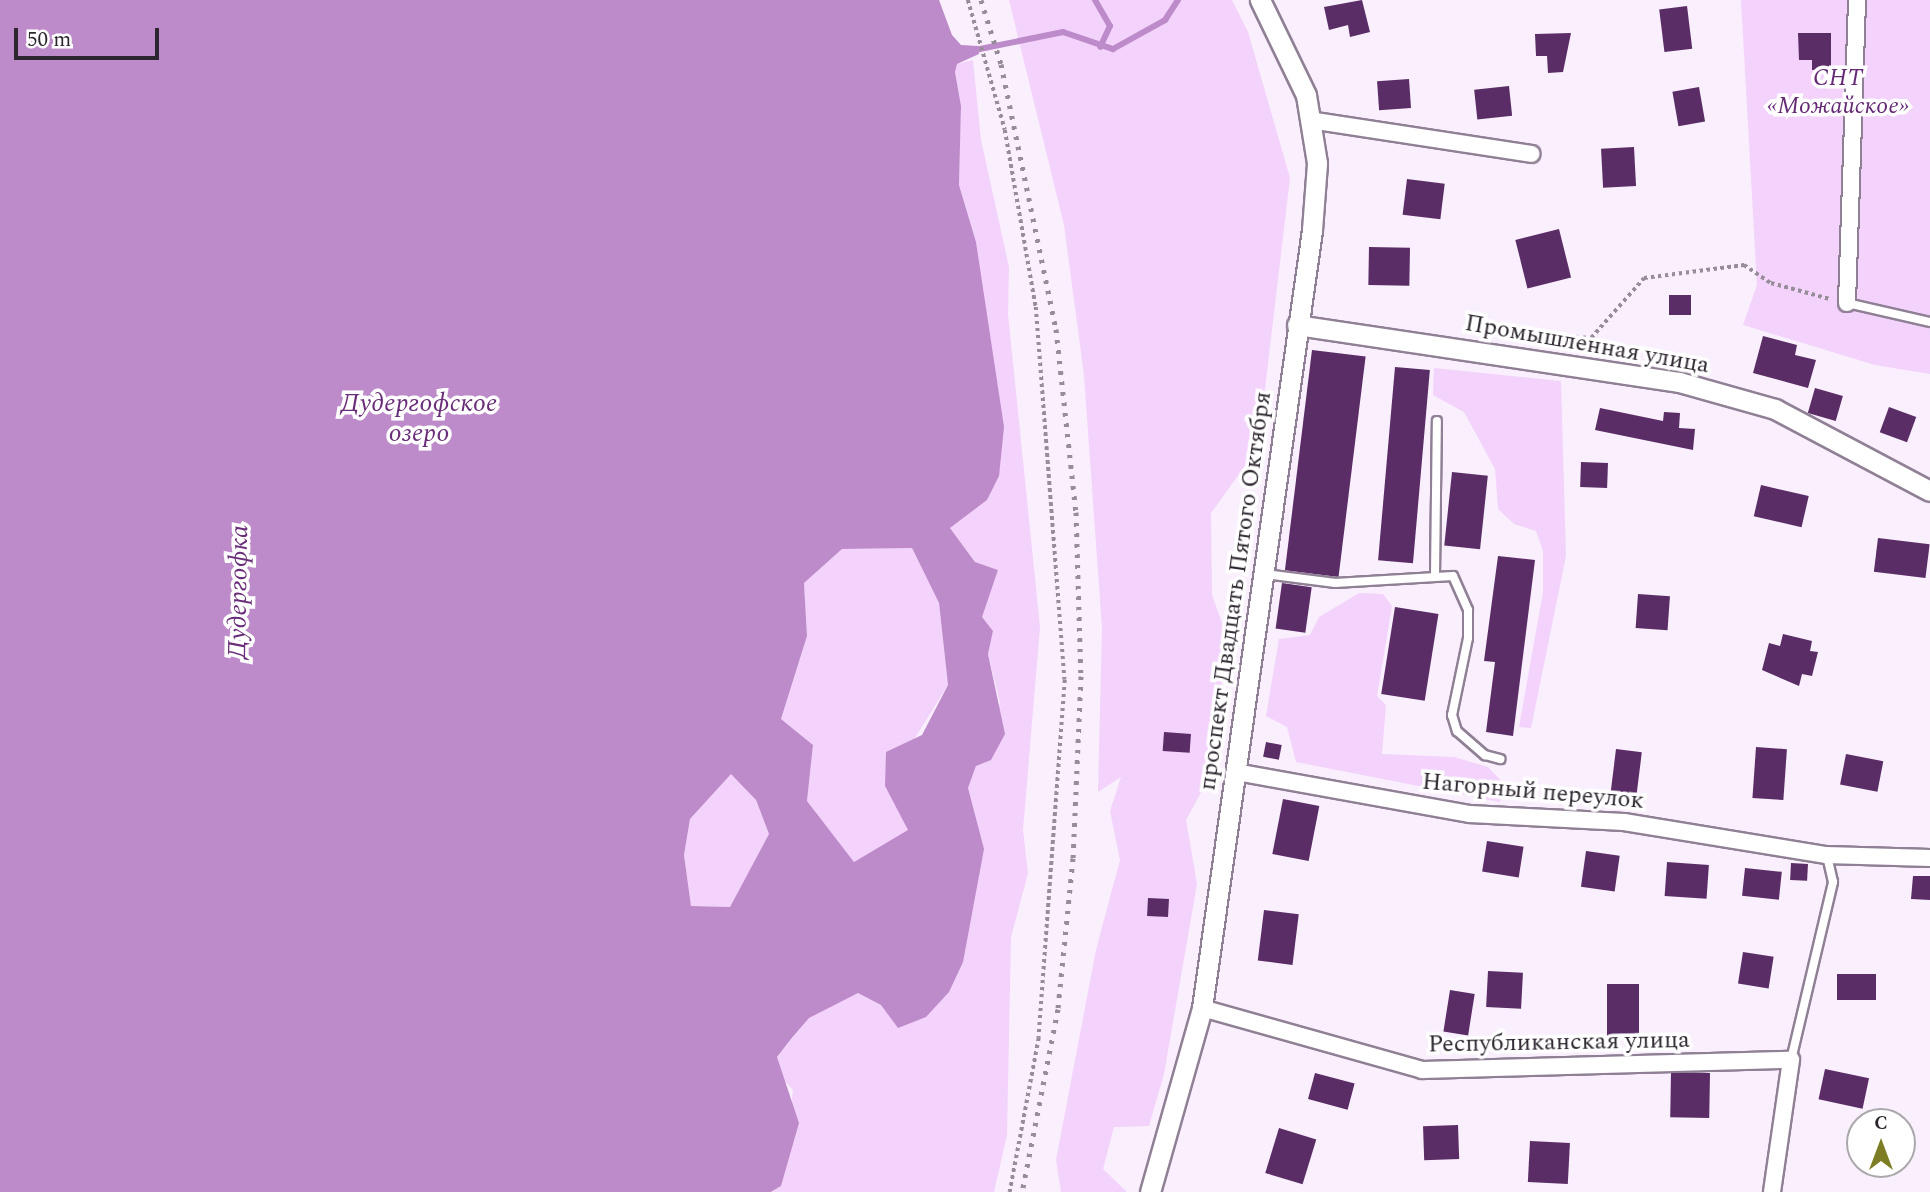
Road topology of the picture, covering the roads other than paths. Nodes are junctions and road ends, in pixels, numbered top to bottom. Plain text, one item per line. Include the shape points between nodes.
1 (1260, 0) edge
2 (1857, 0) edge
3 (1310, 120) junction
4 (1531, 155) dead end
5 (1847, 303) joint
6 (1930, 322) edge
7 (1297, 325) junction
8 (1437, 421) dead end
9 (1930, 491) edge
10 (1265, 574) junction
11 (1435, 575) junction
12 (1500, 758) dead end
13 (1236, 772) junction
14 (1826, 855) junction
15 (1930, 858) edge
16 (1202, 1008) junction
17 (1791, 1060) junction
18 (1150, 1192) edge
19 (1772, 1192) edge

1 - 3 street, проспект Двадцать Пятого Октября via 1290,55
2 - 5 street
3 - 4 street
3 - 7 street, проспект Двадцать Пятого Октября via 1317,163
5 - 6 lane
7 - 9 street, Промышленная улица via 1679,382 1775,409
7 - 10 street, проспект Двадцать Пятого Октября
8 - 11 lane
10 - 11 lane via 1335,583
10 - 13 street, проспект Двадцать Пятого Октября
11 - 12 lane via 1452,576 1468,610 1465,666 1453,697 1457,731 1485,755
13 - 14 street, Нагорный переулок via 1470,814 1624,822
13 - 16 street, проспект Двадцать Пятого Октября
14 - 15 street, Нагорный переулок
14 - 17 lane via 1833,882
16 - 17 street, Республиканская улица via 1422,1070
16 - 18 street, проспект Двадцать Пятого Октября
17 - 19 street

